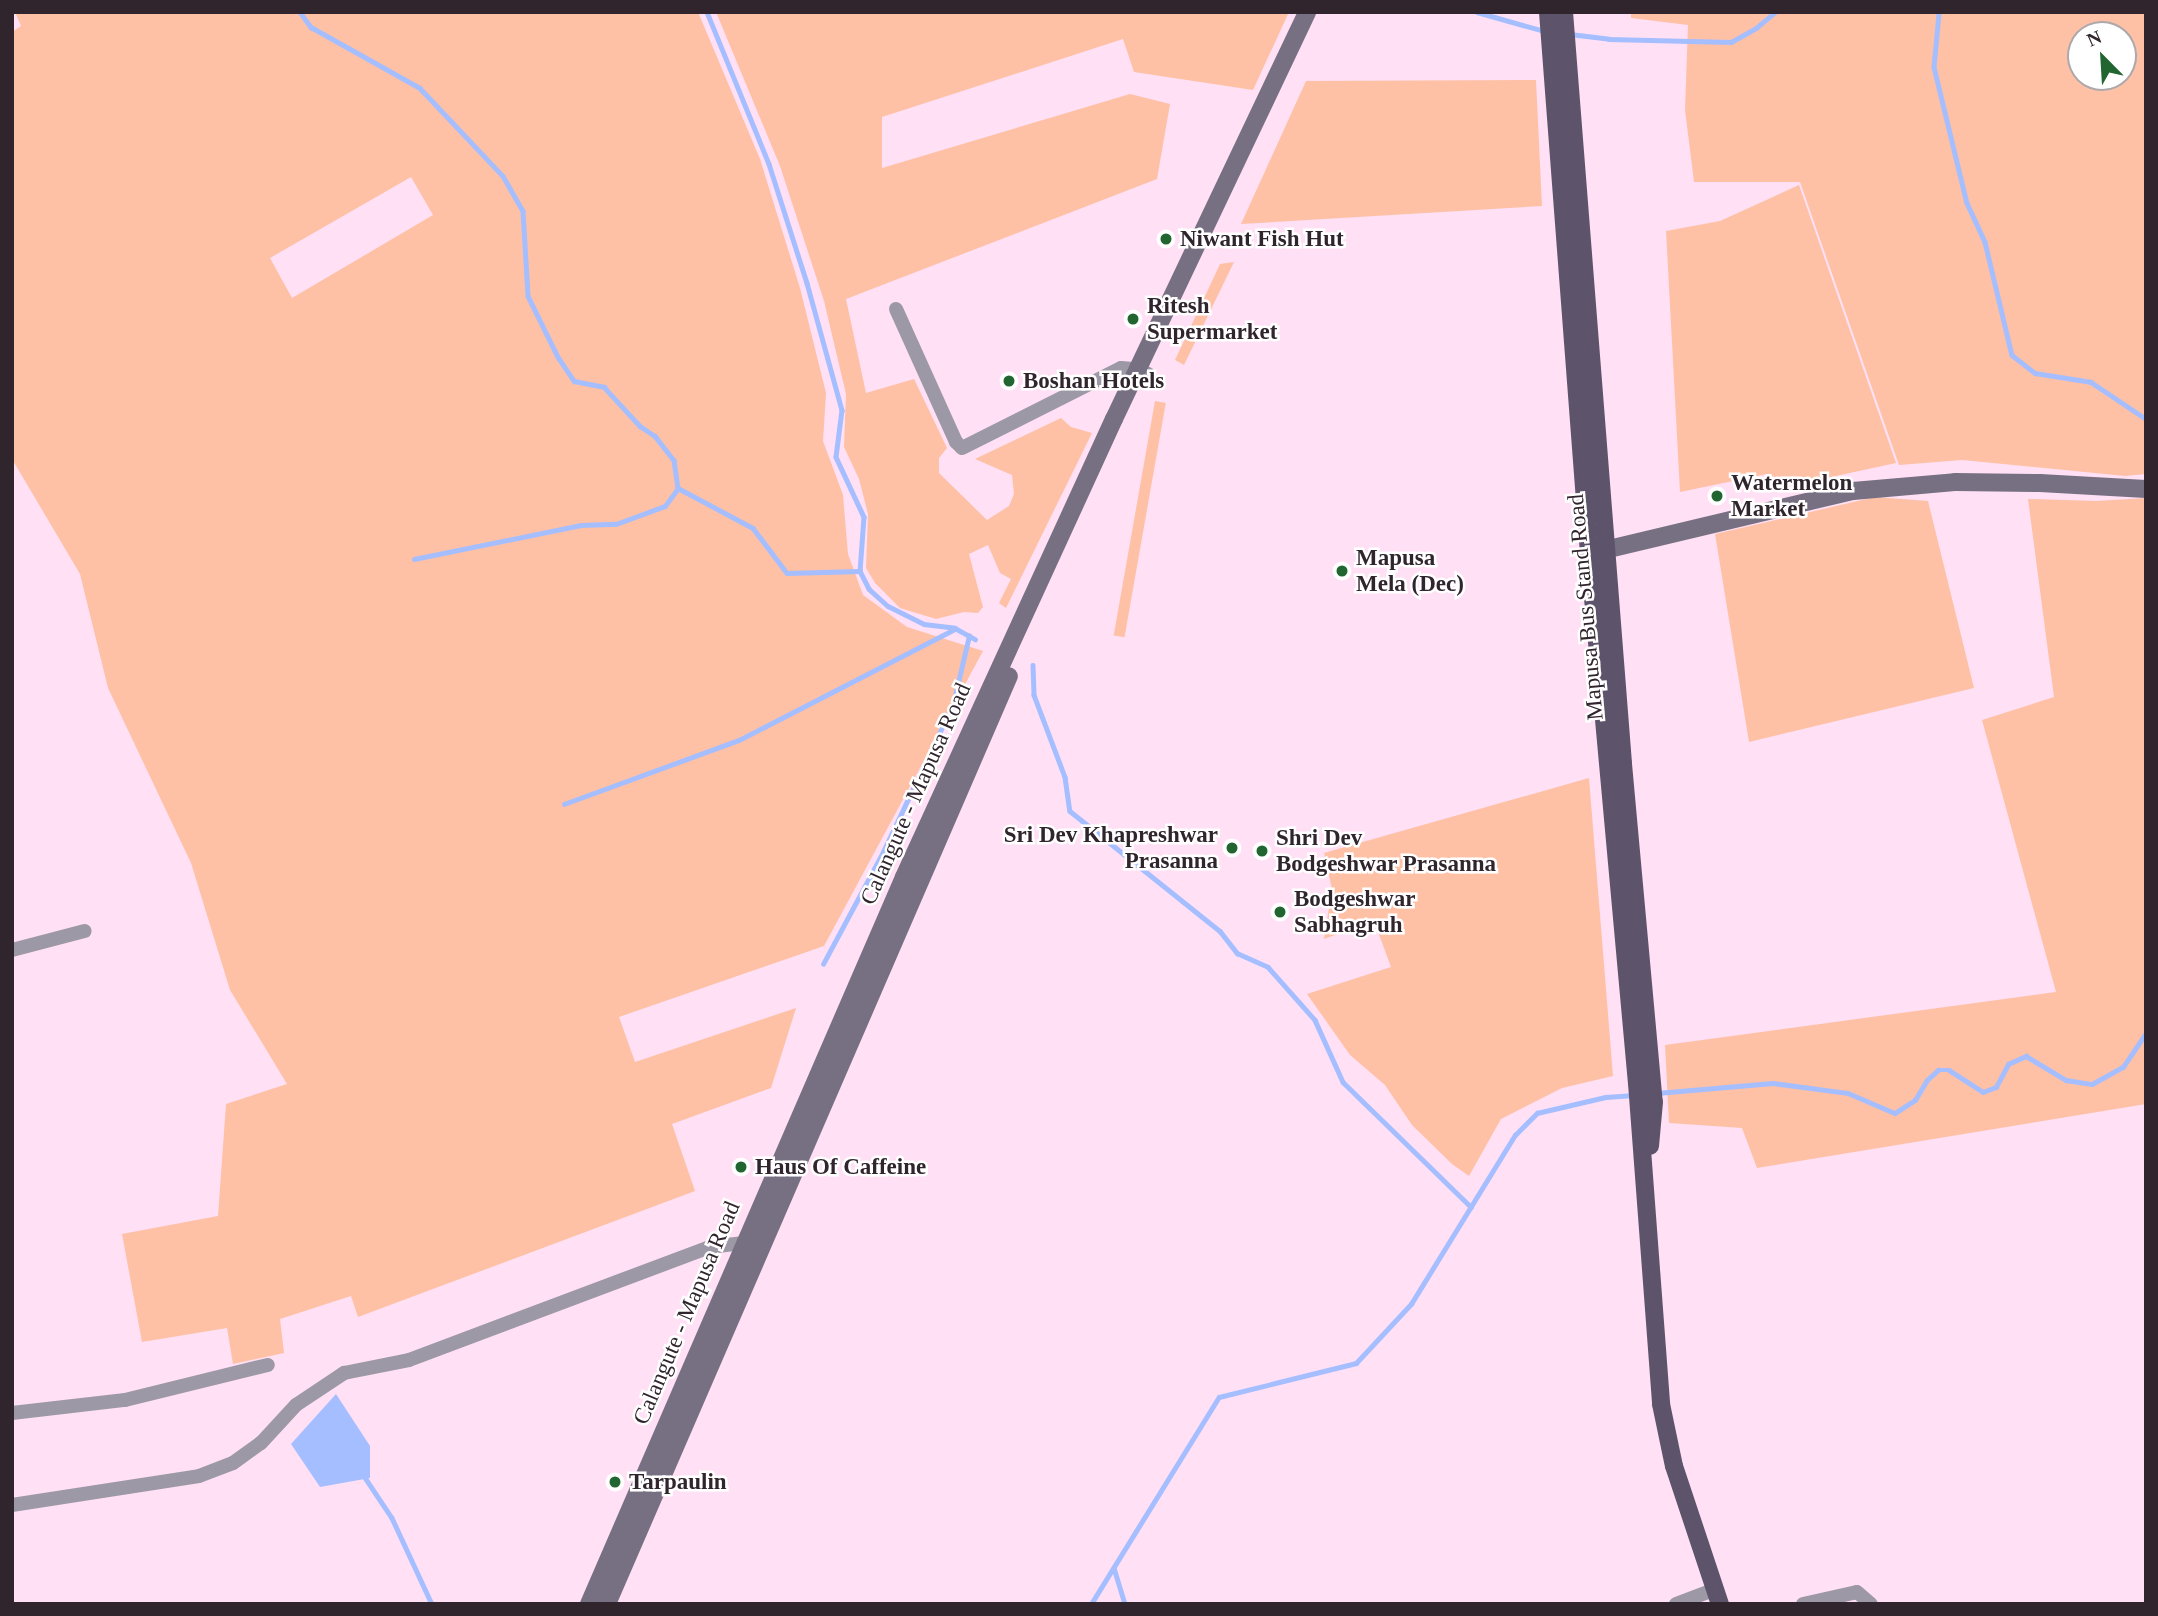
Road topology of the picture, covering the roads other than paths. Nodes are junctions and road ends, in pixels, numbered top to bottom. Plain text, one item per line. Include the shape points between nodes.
1 (1307, 12) edge
2 (1318, 12) edge
3 (1548, 12) edge
4 (1564, 12) edge
5 (896, 309) dead end
6 (1143, 371) junction
7 (2146, 489) edge
8 (1597, 553) junction
9 (85, 932) dead end
10 (12, 950) edge
11 (752, 1245) junction
12 (268, 1365) dead end
13 (12, 1413) edge
14 (12, 1505) edge
15 (1718, 1596) edge
16 (589, 1604) edge
17 (607, 1604) edge
18 (1676, 1604) edge
19 (1803, 1604) edge
20 (1871, 1604) edge

1 - 6 main road, Calangute - Mapusa Road
2 - 6 main road, Calangute - Mapusa Road
3 - 8 main road, Mapusa Bus Stand Road
4 - 8 main road, Mapusa Bus Stand Road
5 - 6 street via 962,448 1121,368
6 - 11 main road, Calangute - Mapusa Road
7 - 8 main road via 1955,482 1853,491
8 - 15 main road, Mapusa Bus Stand Road via 1661,1404 1674,1466
9 - 10 street
11 - 14 street via 710,1247 409,1360 344,1373 296,1405 261,1443 233,1462 199,1476
11 - 16 main road, Calangute - Mapusa Road
11 - 17 main road, Calangute - Mapusa Road
12 - 13 street via 125,1400
15 - 18 street
19 - 20 street via 1857,1592

